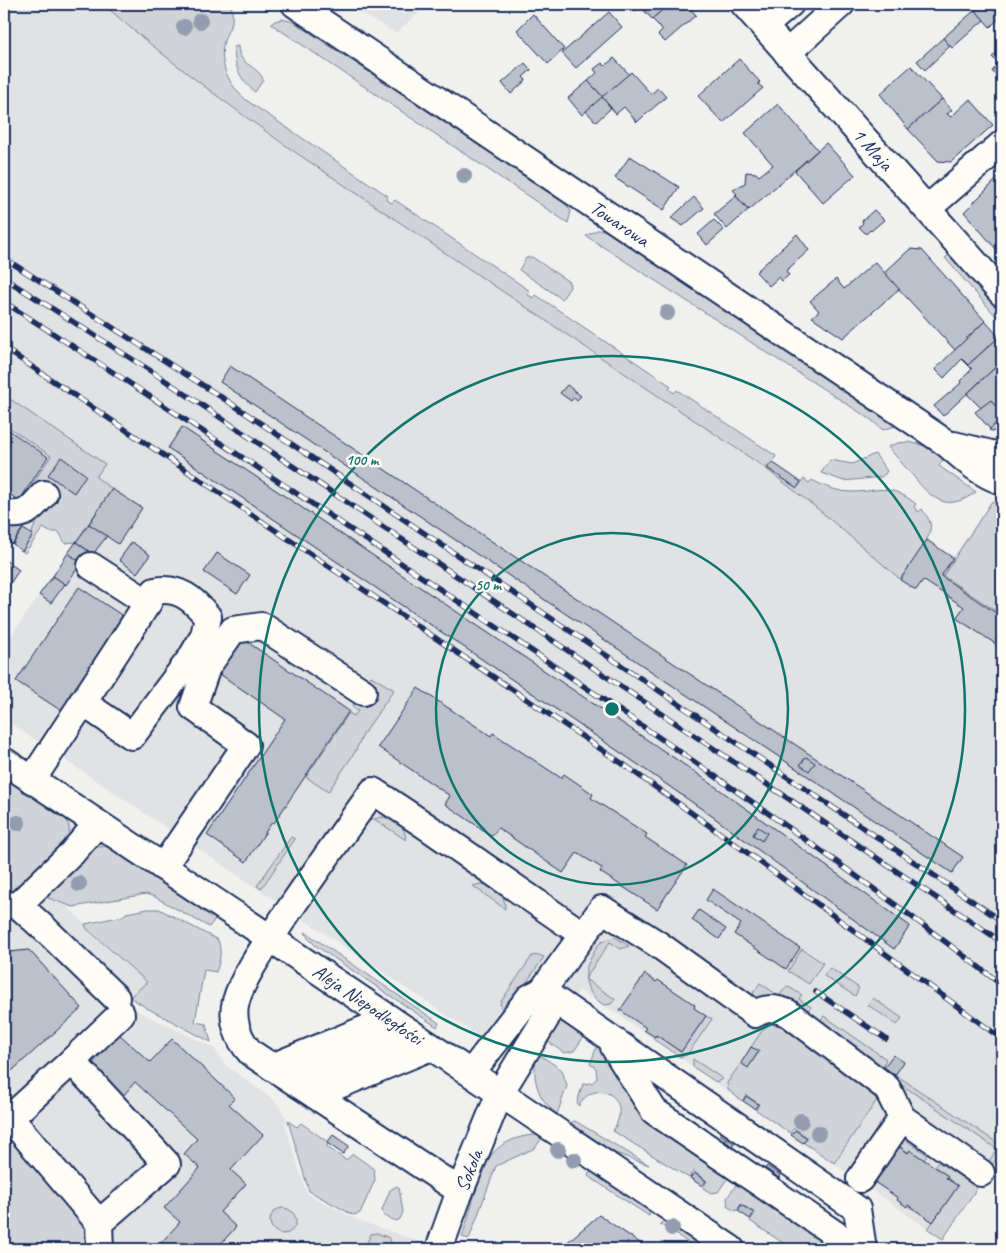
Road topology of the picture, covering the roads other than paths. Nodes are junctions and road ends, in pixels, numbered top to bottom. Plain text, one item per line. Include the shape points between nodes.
1 (295, 4) edge
2 (744, 4) edge
3 (790, 4) edge
4 (840, 4) edge
5 (764, 26) junction
6 (787, 52) junction
7 (1002, 144) edge
8 (927, 209) junction
9 (1002, 293) edge
10 (946, 443) junction
11 (1002, 455) edge
12 (1002, 480) edge
13 (44, 494) dead end
14 (4, 513) edge
15 (91, 566) dead end
16 (148, 603) junction
17 (363, 692) dead end
18 (82, 702) junction
19 (4, 761) edge
20 (32, 780) junction
21 (97, 824) junction
22 (163, 867) junction
23 (11, 906) edge
24 (582, 934) junction
25 (270, 938) junction
26 (542, 991) junction
27 (390, 1018) junction
28 (608, 1036) junction
29 (421, 1040) junction
30 (72, 1061) junction
31 (471, 1073) junction
32 (283, 1074) junction
33 (500, 1093) junction
34 (315, 1095) junction
35 (902, 1118) junction
36 (981, 1172) dead end
37 (860, 1179) dead end
38 (460, 1191) junction
39 (98, 1223) junction
40 (100, 1249) edge
41 (439, 1249) edge
42 (731, 1249) edge
43 (857, 1249) edge
44 (863, 1249) edge

1 - 10 street, Towarowa
2 - 5 street, 1 Maja
3 - 5 street
4 - 6 street
5 - 6 street, 1 Maja
6 - 8 street, 1 Maja
7 - 8 street
8 - 9 street, 1 Maja
10 - 11 street, Towarowa
10 - 12 street, Towarowa via 968,463 988,476
13 - 14 street via 21,515
15 - 16 street
16 - 18 street
16 - 18 street via 155,591 174,590 197,603 208,617 204,636 191,658 132,736
17 - 22 street via 262,626 233,630 207,667 193,707 246,745
18 - 20 street
19 - 20 street, Aleja Niepodległości
20 - 21 street, Aleja Niepodległości
21 - 22 street, Aleja Niepodległości
21 - 23 street via 72,853
22 - 25 street, Aleja Niepodległości
23 - 30 street via 47,931 118,1006
24 - 25 street via 373,791
24 - 26 street
24 - 35 street via 602,909 659,945 755,1014 775,1008 788,1013 887,1088
25 - 27 street, Aleja Niepodległości
25 - 32 street via 244,982 234,1013 243,1044
26 - 28 street
26 - 31 street via 529,998
26 - 33 street, Sokola via 546,1018
27 - 29 street, Aleja Niepodległości
27 - 32 street
28 - 43 street via 654,1111
28 - 44 street via 857,1209
29 - 31 street, Aleja Niepodległości
29 - 32 street
29 - 34 street
30 - 39 street via 10,1118
30 - 39 street via 166,1164
31 - 33 street, Aleja Niepodległości
32 - 34 street
33 - 38 street, Sokola
33 - 42 street, Aleja Niepodległości
34 - 38 street
35 - 36 street
35 - 37 street
38 - 41 street, Sokola
39 - 40 street

